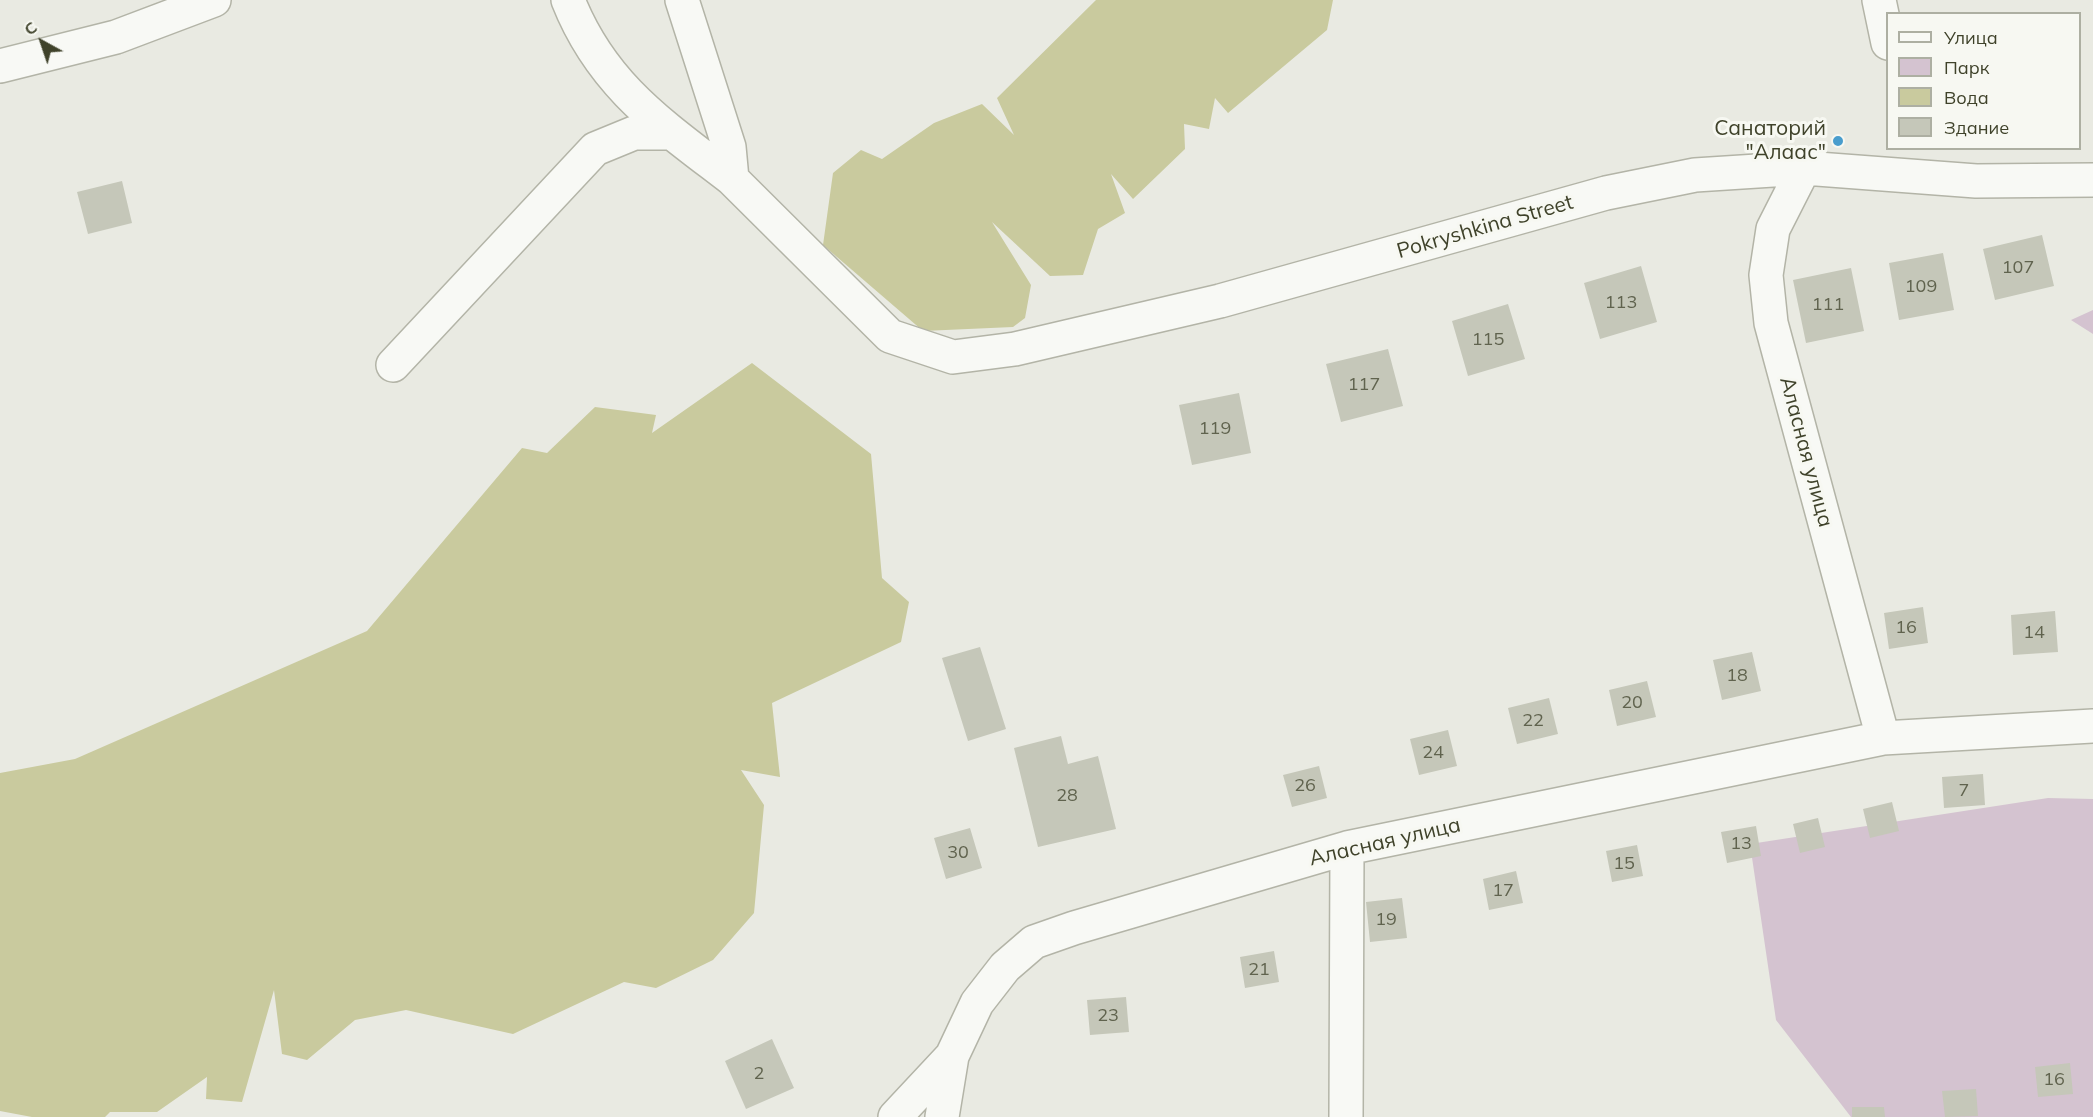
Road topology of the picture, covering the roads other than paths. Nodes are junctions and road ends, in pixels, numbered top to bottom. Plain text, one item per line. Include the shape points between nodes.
1 (214, 0) edge
2 (568, 0) edge
3 (682, 0) edge
4 (1880, 0) edge
5 (1886, 37) edge
6 (0, 66) edge
7 (672, 133) junction
8 (1910, 161) edge
9 (1804, 168) junction
10 (732, 179) junction
11 (2093, 180) edge
12 (393, 365) dead end
13 (2093, 726) edge
14 (1883, 738) junction
15 (1347, 848) junction
16 (952, 1056) junction
17 (895, 1117) edge
18 (942, 1117) edge
19 (1346, 1117) edge

1 - 6 street via 116,37
2 - 7 street via 603,67
3 - 10 street via 729,147
4 - 5 street
7 - 10 street
7 - 12 street via 634,133 595,149
8 - 9 street, Pokryshkina Street
8 - 11 street, Pokryshkina Street via 1976,181
9 - 10 street, Pokryshkina Street via 1695,175 1606,193 1220,301 1015,349 953,357 890,336
9 - 14 street, Аласная улица via 1773,229 1766,275 1771,323
13 - 14 street, Аласная улица
14 - 15 street, Аласная улица
15 - 16 street, Аласная улица via 1034,942 1005,967 977,1003
15 - 19 street
16 - 17 street
16 - 18 street

